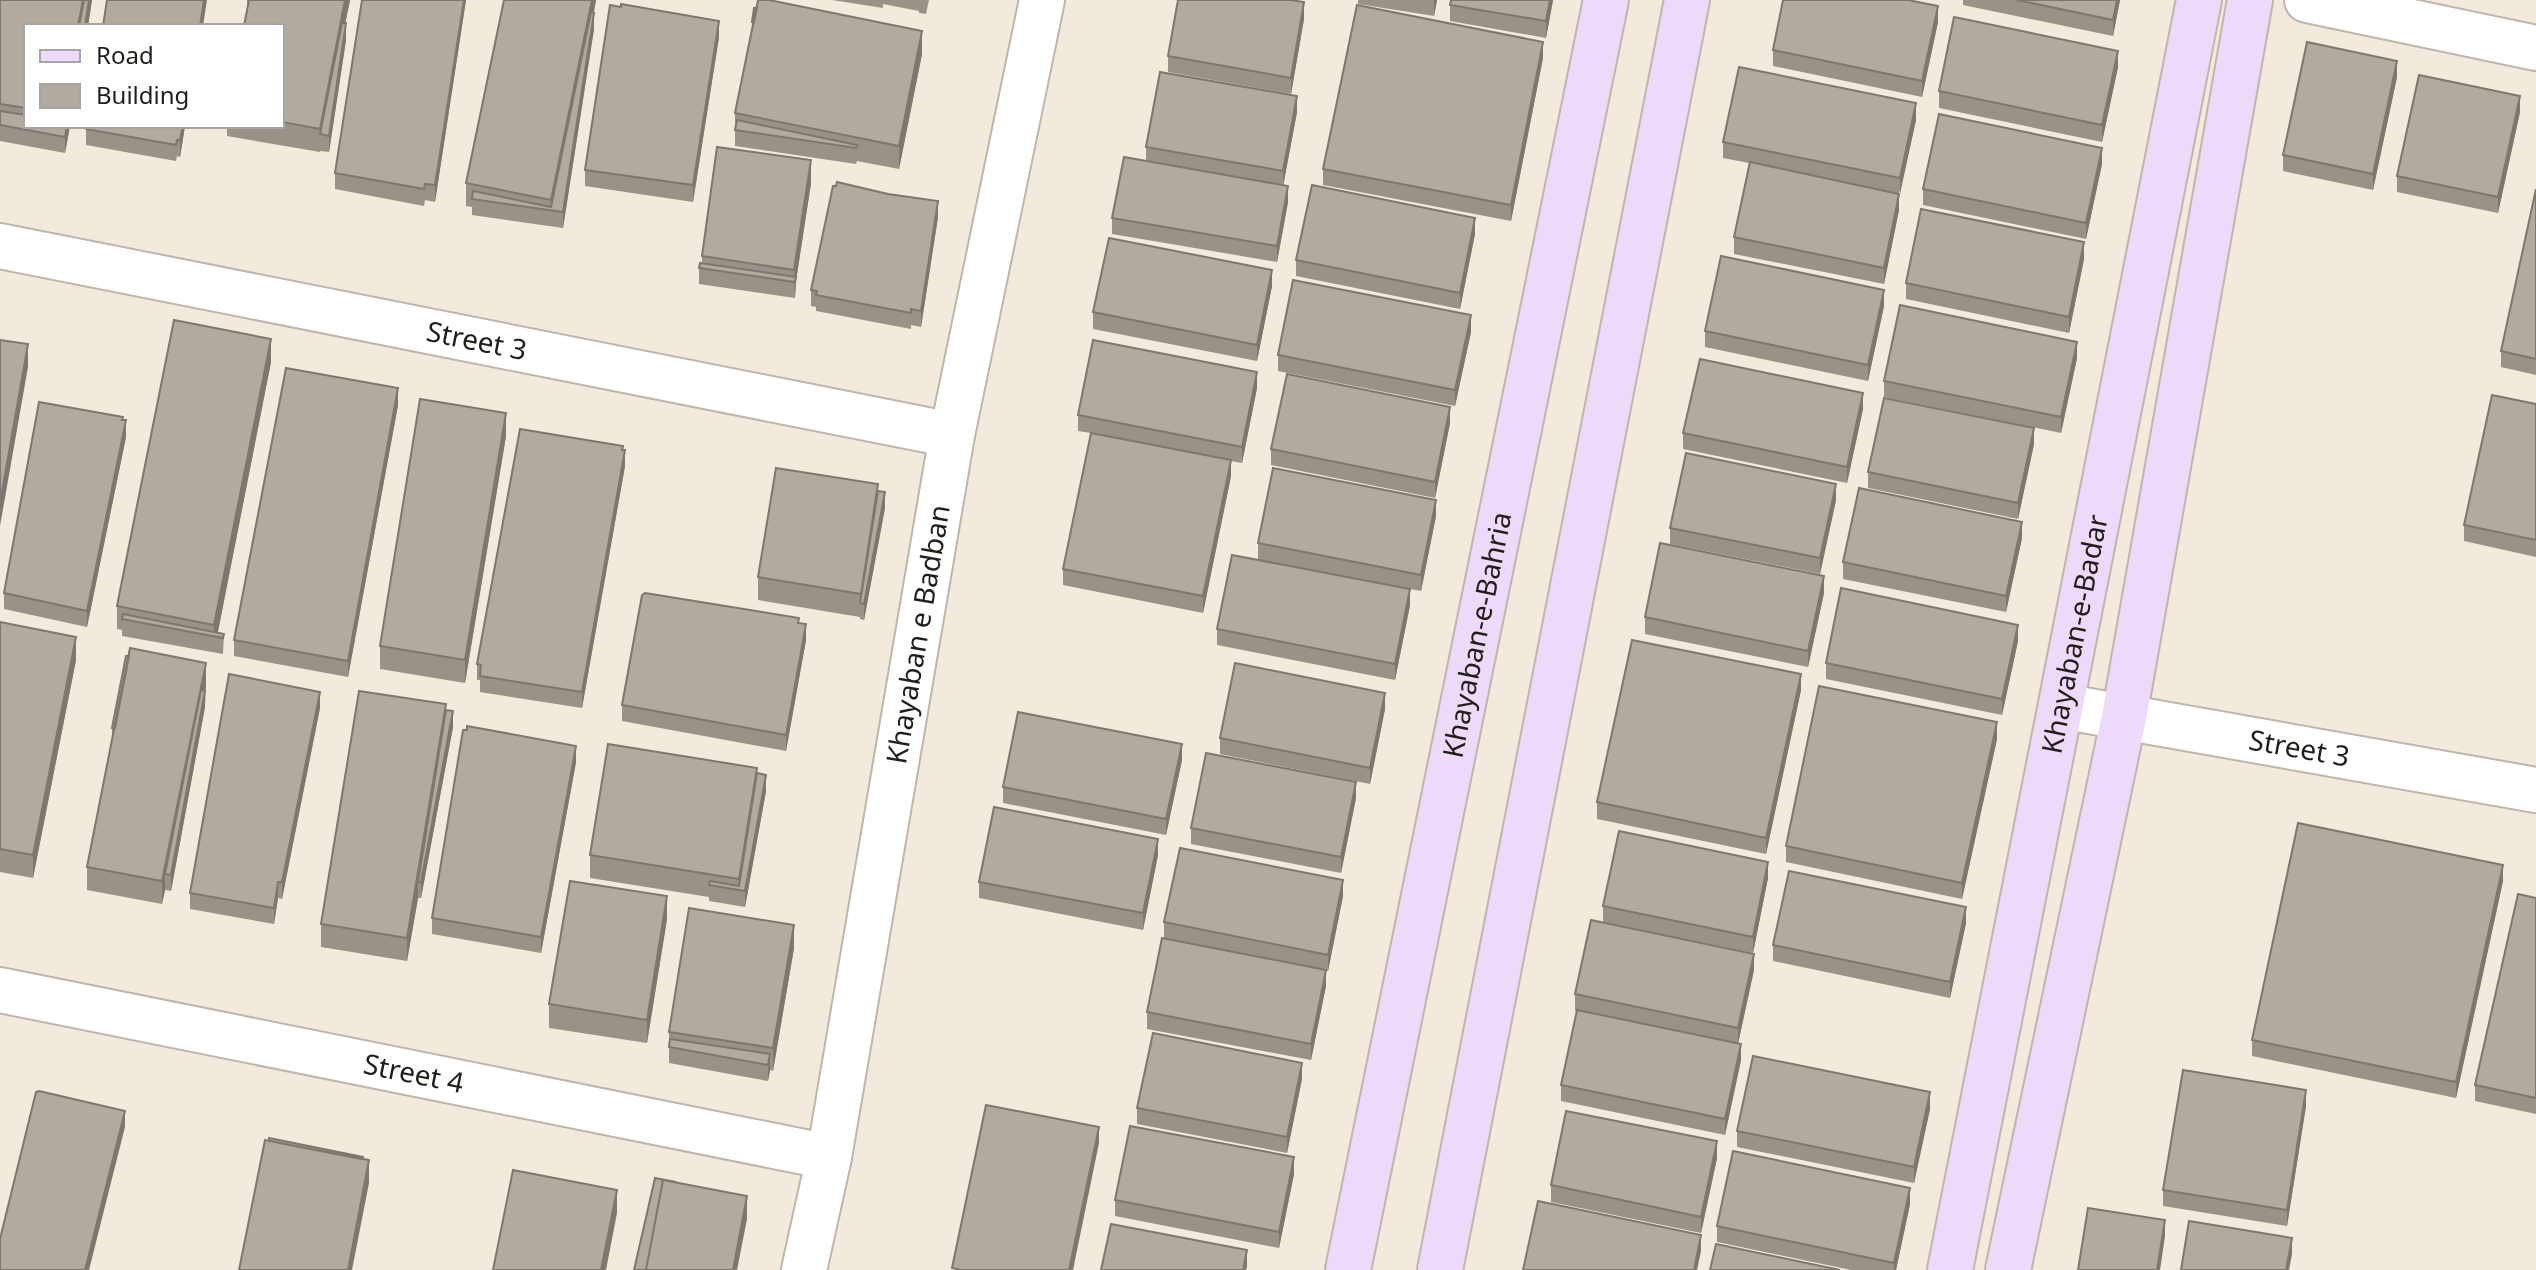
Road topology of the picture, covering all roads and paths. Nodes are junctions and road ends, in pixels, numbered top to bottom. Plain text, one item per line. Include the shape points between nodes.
1 (1042, 0) edge
2 (1606, 0) edge
3 (1687, 0) edge
4 (2199, 0) edge
5 (2250, 0) edge
6 (2307, 0) edge
7 (2536, 48) edge
8 (0, 246) edge
9 (952, 435) junction
10 (2061, 706) junction
11 (2124, 717) junction
12 (2536, 790) edge
13 (0, 990) edge
14 (829, 1157) junction
15 (804, 1270) edge
16 (1348, 1270) edge
17 (1440, 1270) edge
18 (1950, 1270) edge
19 (2008, 1270) edge

1 - 9 street, Khayaban e Badban
2 - 16 main road, Khayaban-e-Bahria
3 - 17 main road
4 - 10 main road, Khayaban-e-Badar
5 - 11 main road
6 - 7 street
8 - 9 street, Street 3
9 - 14 street, Khayaban e Badban
10 - 11 street, Street 3
10 - 18 main road, Khayaban-e-Badar
11 - 12 street, Street 3
11 - 19 main road
13 - 14 street, Street 4
14 - 15 street, Khayaban e Badban

